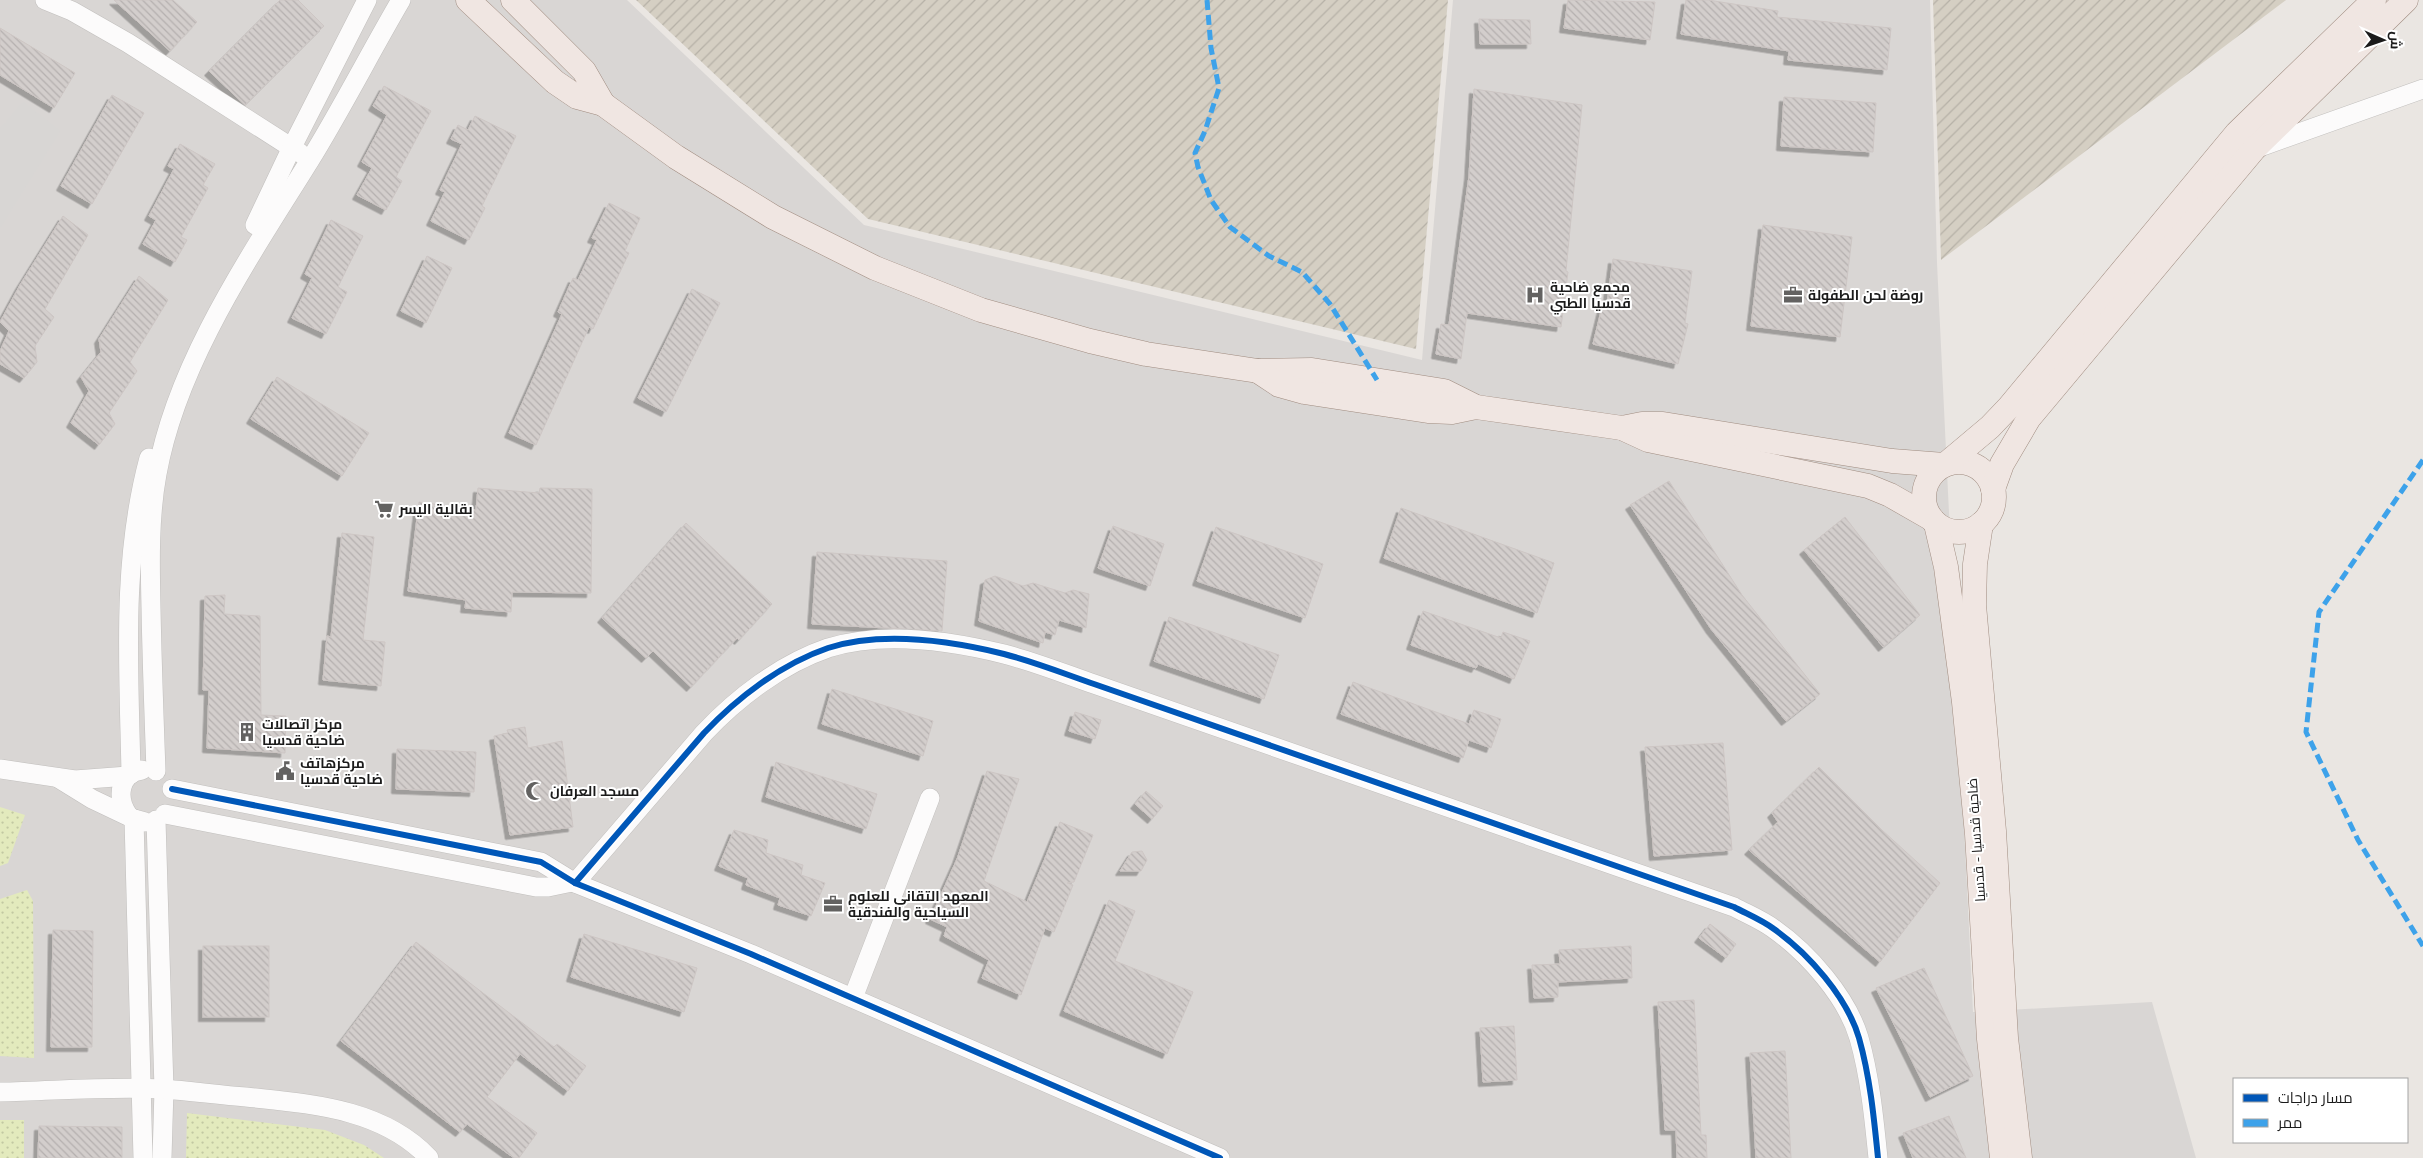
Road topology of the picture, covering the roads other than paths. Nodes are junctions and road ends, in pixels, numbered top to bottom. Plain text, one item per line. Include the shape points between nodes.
1 (45, 0) edge
2 (367, 0) edge
3 (400, 0) edge
4 (468, 0) edge
5 (513, 0) edge
6 (2374, 0) edge
7 (2406, 0) edge
8 (2423, 89) edge
9 (604, 104) junction
10 (292, 147) junction
11 (2254, 149) junction
12 (310, 160) junction
13 (212, 314) junction
14 (1622, 428) junction
15 (1945, 465) junction
16 (151, 473) junction
17 (1993, 489) junction
18 (1934, 522) junction
19 (1982, 524) junction
20 (0, 769) edge
21 (156, 771) junction
22 (130, 775) junction
23 (58, 778) junction
24 (172, 789) junction
25 (930, 798) dead end
26 (131, 817) junction
27 (161, 817) junction
28 (573, 882) junction
29 (853, 998) junction
30 (142, 1089) junction
31 (164, 1089) junction
32 (0, 1092) edge
33 (143, 1158) edge
34 (162, 1158) edge
35 (429, 1158) edge
36 (1220, 1158) edge
37 (1878, 1158) edge
38 (2002, 1158) edge
39 (2020, 1158) edge

1 - 10 street via 72,11 128,43
2 - 10 street
3 - 12 street
4 - 9 main road via 555,82 578,97
5 - 9 main road via 584,71
6 - 15 main road via 2237,133 2010,406
7 - 11 main road
8 - 11 street
9 - 14 main road via 676,158 773,217 875,268 981,310 1090,341 1164,357 1258,371 1312,370 1432,389 1455,395 1476,407
10 - 12 street
10 - 13 street
11 - 17 main road via 2030,418 2010,448
12 - 13 street
13 - 16 street
14 - 15 main road via 1652,423 1892,461
14 - 18 main road via 1648,440 1845,479 1890,495
15 - 17 main road via 1961,462 1975,466
15 - 18 main road via 1933,473 1926,484 1925,502
16 - 21 street via 150,583
16 - 22 street via 137,508 128,582
17 - 19 main road via 1990,514
18 - 19 main road via 1959,533
18 - 38 main road, ضاحية قدسيا - قدسيا via 1946,567 1965,712 1977,834 1989,1039
19 - 39 main road, ضاحية قدسيا - قدسيا via 1975,564 1974,605 1994,832 2006,1038
20 - 23 street
21 - 22 street via 139,770
21 - 24 street via 163,775
22 - 23 street via 93,780
22 - 26 street via 120,791 123,808
23 - 26 street via 92,799
24 - 27 street via 172,802
24 - 28 street via 530,858 552,867
25 - 29 street
26 - 27 street via 141,822
26 - 30 street
27 - 28 street via 536,887
27 - 31 street
28 - 29 street
28 - 37 street via 722,714 790,666 829,648 912,639 1006,654 1734,907 1773,928 1809,957 1836,993 1858,1036
29 - 36 street
30 - 31 street
30 - 32 street
30 - 33 street
31 - 34 street
31 - 35 street via 335,1108 368,1118 398,1133

